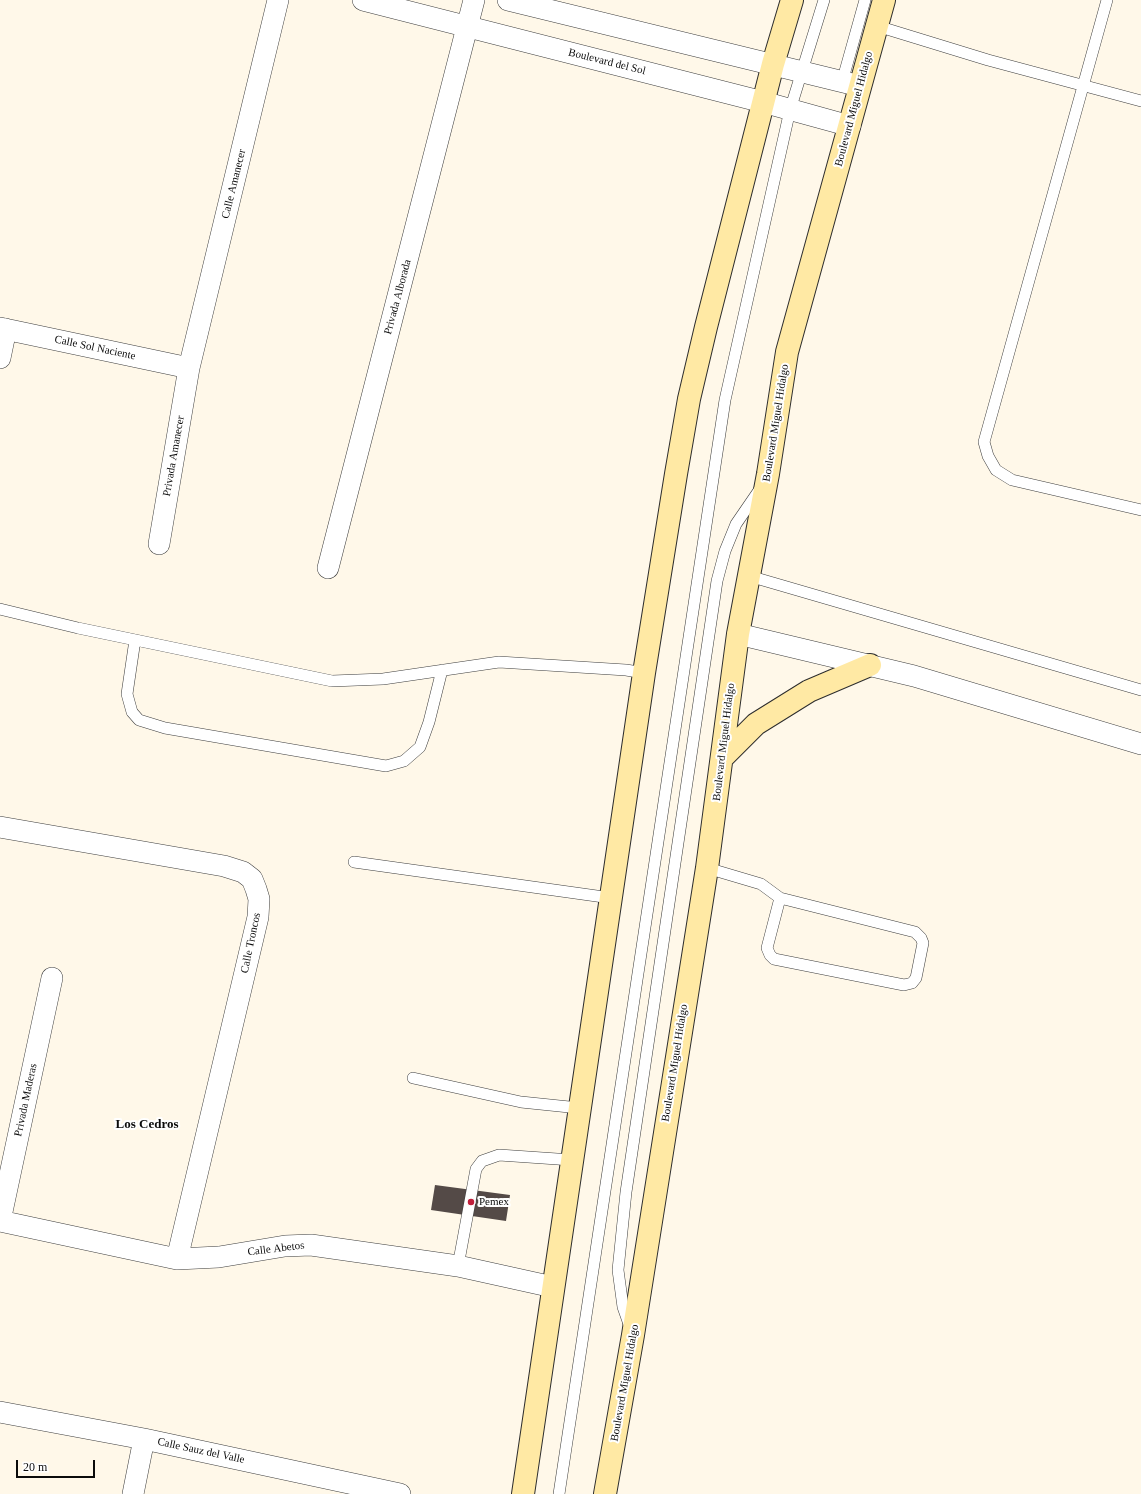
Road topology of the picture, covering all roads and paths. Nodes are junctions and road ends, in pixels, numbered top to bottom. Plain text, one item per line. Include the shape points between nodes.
1 (278, 0) edge
2 (363, 0) edge
3 (474, 0) edge
4 (508, 0) edge
5 (792, 0) edge
6 (824, 0) edge
7 (866, 0) edge
8 (884, 0) edge
9 (1107, 0) edge
10 (877, 26) junction
11 (468, 27) junction
12 (773, 64) junction
13 (800, 72) junction
14 (851, 84) junction
15 (1082, 85) junction
16 (1141, 101) edge
17 (763, 102) junction
18 (790, 110) junction
19 (850, 126) junction
20 (3, 329) edge
21 (0, 358) edge
22 (189, 368) junction
23 (768, 474) junction
24 (1141, 510) edge
25 (159, 544) dead end
26 (328, 568) dead end
27 (749, 576) junction
28 (0, 609) edge
29 (738, 634) junction
30 (135, 640) junction
31 (870, 665) junction
32 (442, 670) junction
33 (644, 673) junction
34 (1141, 690) edge
35 (1141, 744) edge
36 (722, 758) junction
37 (0, 827) edge
38 (354, 862) dead end
39 (707, 868) junction
40 (611, 898) junction
41 (780, 898) junction
42 (52, 978) dead end
43 (413, 1078) dead end
44 (579, 1108) junction
45 (572, 1160) junction
46 (0, 1221) edge
47 (177, 1259) junction
48 (458, 1266) junction
49 (553, 1287) junction
50 (633, 1335) junction
51 (0, 1412) edge
52 (144, 1439) junction
53 (325, 1486) edge
54 (133, 1494) edge
55 (400, 1494) edge
56 (523, 1494) edge
57 (559, 1494) edge
58 (605, 1494) edge

1 - 22 street, Calle Amanecer
2 - 11 street, Boulevard del Sol
3 - 11 street, Privada Alborada
4 - 12 street
5 - 12 main road
6 - 13 lane
7 - 14 lane
8 - 10 main road, Boulevard Miguel Hidalgo
9 - 15 lane
10 - 14 main road, Boulevard Miguel Hidalgo
10 - 15 lane
11 - 17 street, Boulevard del Sol
11 - 26 street, Privada Alborada
12 - 13 street
12 - 17 main road
13 - 14 street
13 - 18 lane
14 - 19 main road, Boulevard Miguel Hidalgo
15 - 16 lane
15 - 24 lane via 984,442 996,470 1012,480
17 - 18 street, Boulevard del Sol
17 - 33 main road via 689,399
18 - 19 street, Boulevard del Sol
18 - 57 lane via 725,400
19 - 23 main road, Boulevard Miguel Hidalgo via 787,352
20 - 21 street
20 - 22 street, Calle Sol Naciente
22 - 25 street, Privada Amanecer
23 - 27 main road, Boulevard Miguel Hidalgo
23 - 50 lane via 736,524 717,581 626,1192 618,1270 623,1307
27 - 29 main road, Boulevard Miguel Hidalgo
27 - 34 lane
28 - 30 lane
29 - 31 street
29 - 36 main road, Boulevard Miguel Hidalgo
30 - 32 lane via 332,680 383,679
30 - 32 lane via 127,694 132,712 139,720 165,728 386,766 404,761 420,747
31 - 35 street
31 - 36 main road via 809,691 756,724
32 - 33 lane via 511,662
33 - 40 main road
36 - 39 main road, Boulevard Miguel Hidalgo
37 - 47 street, Calle Troncos via 224,866 243,872 252,879 259,899 258,917
38 - 40 lane
39 - 41 lane via 761,884
39 - 50 main road, Boulevard Miguel Hidalgo
40 - 44 main road
41 - 41 lane via 915,932 923,943 916,978 912,983 904,985 774,959 767,948
42 - 46 street, Privada Maderas
43 - 44 lane via 521,1102
44 - 45 main road
45 - 48 lane via 499,1155 482,1161 476,1169
45 - 49 main road
46 - 47 street, Calle Abetos
47 - 48 street, Calle Abetos via 219,1258 285,1246 311,1245
48 - 49 street, Calle Abetos
49 - 56 main road
50 - 58 main road, Boulevard Miguel Hidalgo
51 - 52 street, Calle Sauz del Valle
52 - 53 street, Calle Sauz del Valle
52 - 54 street
53 - 55 street, Calle Sauz del Valle

